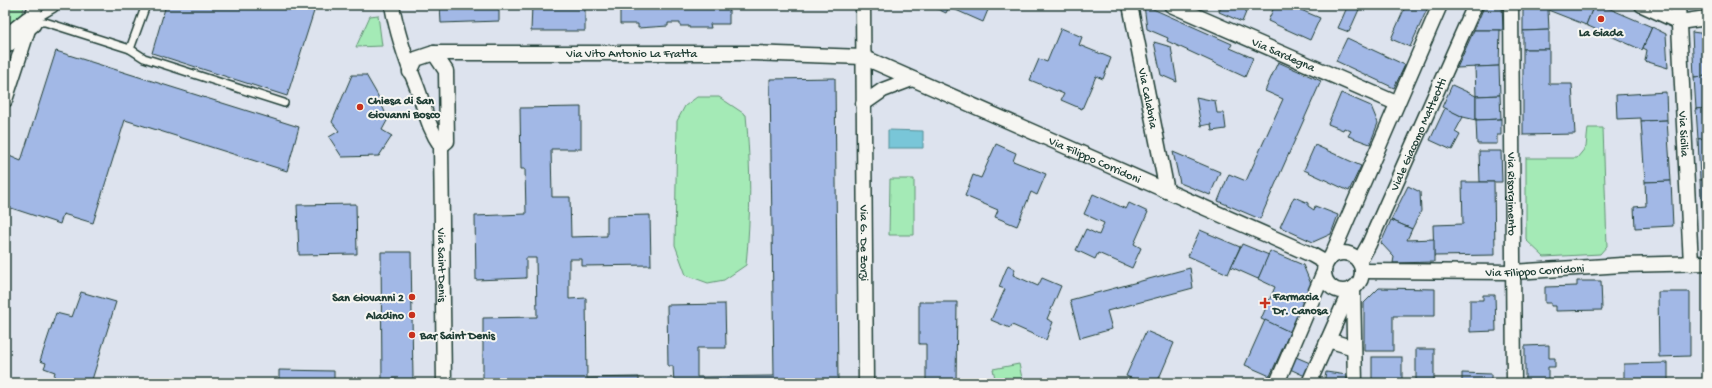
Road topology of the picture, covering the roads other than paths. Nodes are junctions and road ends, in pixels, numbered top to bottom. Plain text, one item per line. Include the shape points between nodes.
1 (146, 5) edge
2 (392, 5) edge
3 (863, 5) edge
4 (1130, 5) edge
5 (1171, 5) edge
6 (1440, 5) edge
7 (1475, 5) edge
8 (1511, 5) edge
9 (1642, 5) edge
10 (1678, 5) edge
11 (54, 8) dead end
12 (33, 14) edge
13 (1707, 18) edge
14 (1679, 22) junction
15 (5, 42) edge
16 (130, 49) junction
17 (434, 54) junction
18 (863, 57) junction
19 (410, 72) junction
20 (912, 79) junction
21 (5, 100) edge
22 (284, 103) dead end
23 (1396, 103) junction
24 (863, 104) junction
25 (441, 146) junction
26 (1168, 191) junction
27 (1707, 263) edge
28 (1691, 264) junction
29 (1327, 265) junction
30 (1360, 266) junction
31 (1513, 272) junction
32 (1351, 289) junction
33 (1328, 340) junction
34 (1354, 348) junction
35 (444, 383) edge
36 (866, 383) edge
37 (1277, 383) edge
38 (1309, 383) edge
39 (1355, 383) edge
40 (1514, 383) edge

1 - 16 lane
2 - 19 street
3 - 18 street, Via G. De Zorzi
4 - 26 street, Via Calabria
5 - 23 street, Via Sardegna
6 - 23 street
7 - 30 street, Viale Giacomo Matteotti
8 - 31 street, Via Risorgimento
9 - 14 street
10 - 14 street, Via Sicilia
11 - 12 lane
12 - 15 main road
12 - 16 lane via 45,22
12 - 21 street
13 - 14 street
14 - 28 street, Via Sicilia
16 - 22 lane via 144,58
17 - 18 street, Via Vito Antonio La Fratta via 745,53
17 - 19 street, Via Vito Antonio La Fratta via 416,59
17 - 25 street via 446,71 447,141
18 - 20 street, Via Filippo Corridoni
18 - 24 street, Via G. De Zorzi
19 - 25 street via 432,134
20 - 24 street via 882,90
20 - 26 street, Via Filippo Corridoni
23 - 29 street
24 - 36 street, Via G. De Zorzi
25 - 35 street, Via Saint Denis
26 - 29 street, Via Filippo Corridoni via 1312,255
27 - 28 street, Via Filippo Corridoni
28 - 31 street, Via Filippo Corridoni via 1622,265
29 - 30 street via 1341,253 1351,255
29 - 32 street via 1326,282 1332,289 1341,292
29 - 37 street
30 - 31 street, Via Filippo Corridoni
30 - 32 street via 1360,281
31 - 40 street, Via Risorgimento
32 - 33 street
32 - 34 street
33 - 34 street
33 - 38 street
34 - 39 street

